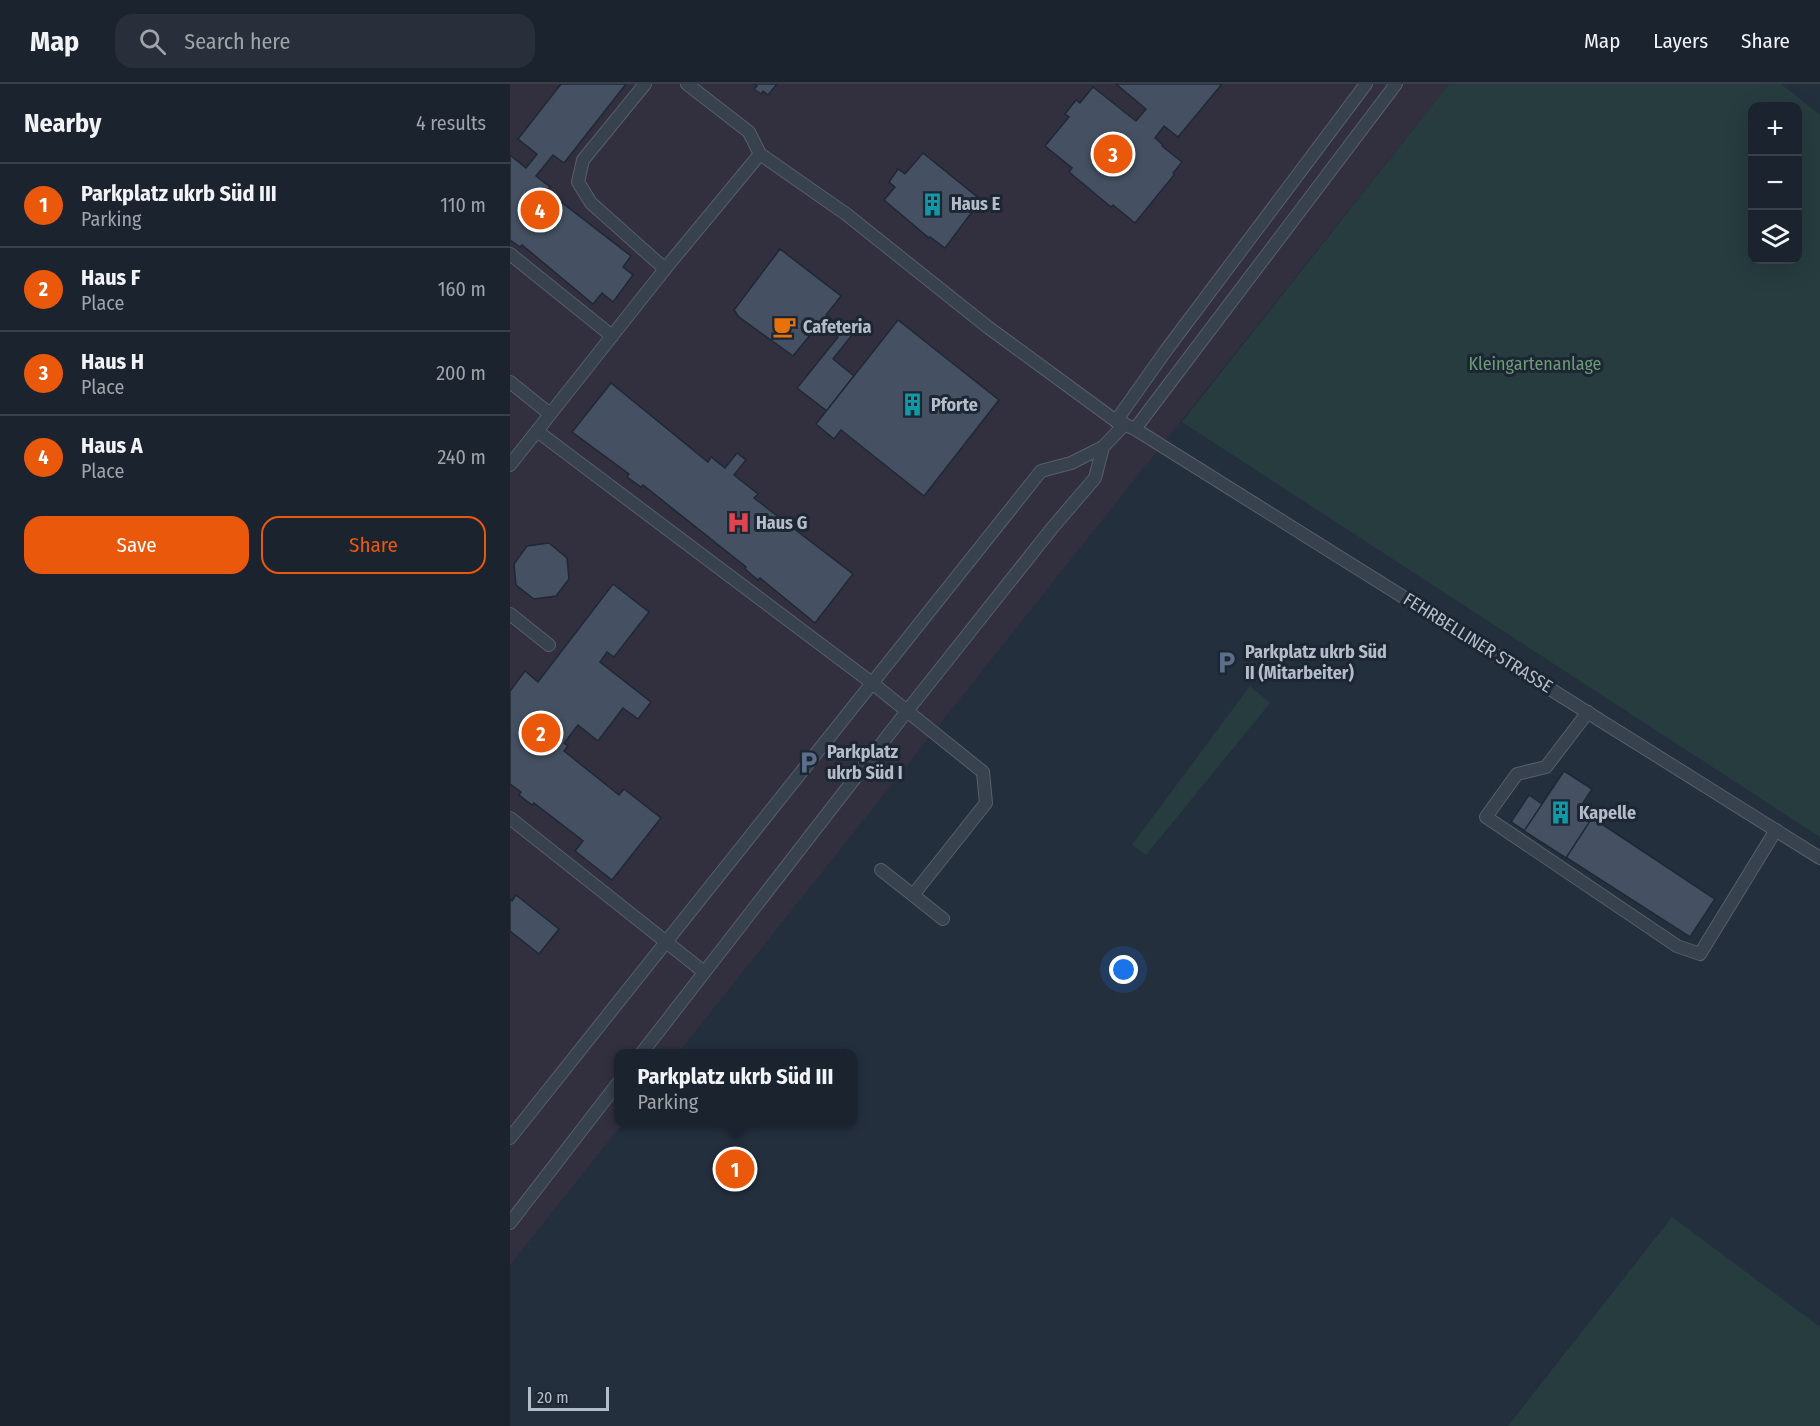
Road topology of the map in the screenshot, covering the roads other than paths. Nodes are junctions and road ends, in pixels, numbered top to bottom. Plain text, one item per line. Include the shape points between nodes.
1 (645, 84) edge
2 (687, 84) edge
3 (1366, 84) edge
4 (1396, 84) edge
5 (760, 154) junction
6 (510, 254) edge
7 (665, 269) junction
8 (612, 336) junction
9 (510, 382) edge
10 (550, 414) junction
11 (1126, 425) junction
12 (537, 431) junction
13 (1103, 447) junction
14 (510, 465) edge
15 (510, 614) edge
16 (549, 645) dead end
17 (872, 683) junction
18 (907, 711) junction
19 (1588, 712) junction
20 (510, 818) edge
21 (1776, 830) junction
22 (1820, 858) edge
23 (881, 870) dead end
24 (913, 895) junction
25 (943, 919) dead end
26 (666, 942) junction
27 (704, 972) junction
28 (644, 1049) edge
29 (614, 1088) edge
30 (510, 1138) edge
31 (510, 1222) edge

1 - 7 lane via 583,160 578,182 591,203
2 - 5 lane via 749,132
3 - 11 lane via 1167,349
4 - 11 lane
5 - 7 lane
5 - 11 lane, FEHRBELLINER STRASSE via 846,214 989,328
6 - 8 lane
7 - 8 lane
8 - 10 lane
9 - 10 lane
10 - 12 lane
11 - 13 lane
11 - 19 lane, FEHRBELLINER STRASSE
12 - 14 lane
12 - 17 lane
13 - 17 lane via 1071,463 1041,471
13 - 18 lane via 1095,478
15 - 16 lane
17 - 18 lane
17 - 26 lane
18 - 24 lane via 983,772 986,803
18 - 27 lane
19 - 21 lane, FEHRBELLINER STRASSE
19 - 21 lane via 1546,767 1517,774 1486,817 1677,946 1700,954
20 - 26 lane
21 - 22 lane, FEHRBELLINER STRASSE
23 - 24 lane
24 - 25 lane
26 - 27 lane
26 - 30 lane
27 - 28 lane
29 - 31 lane

